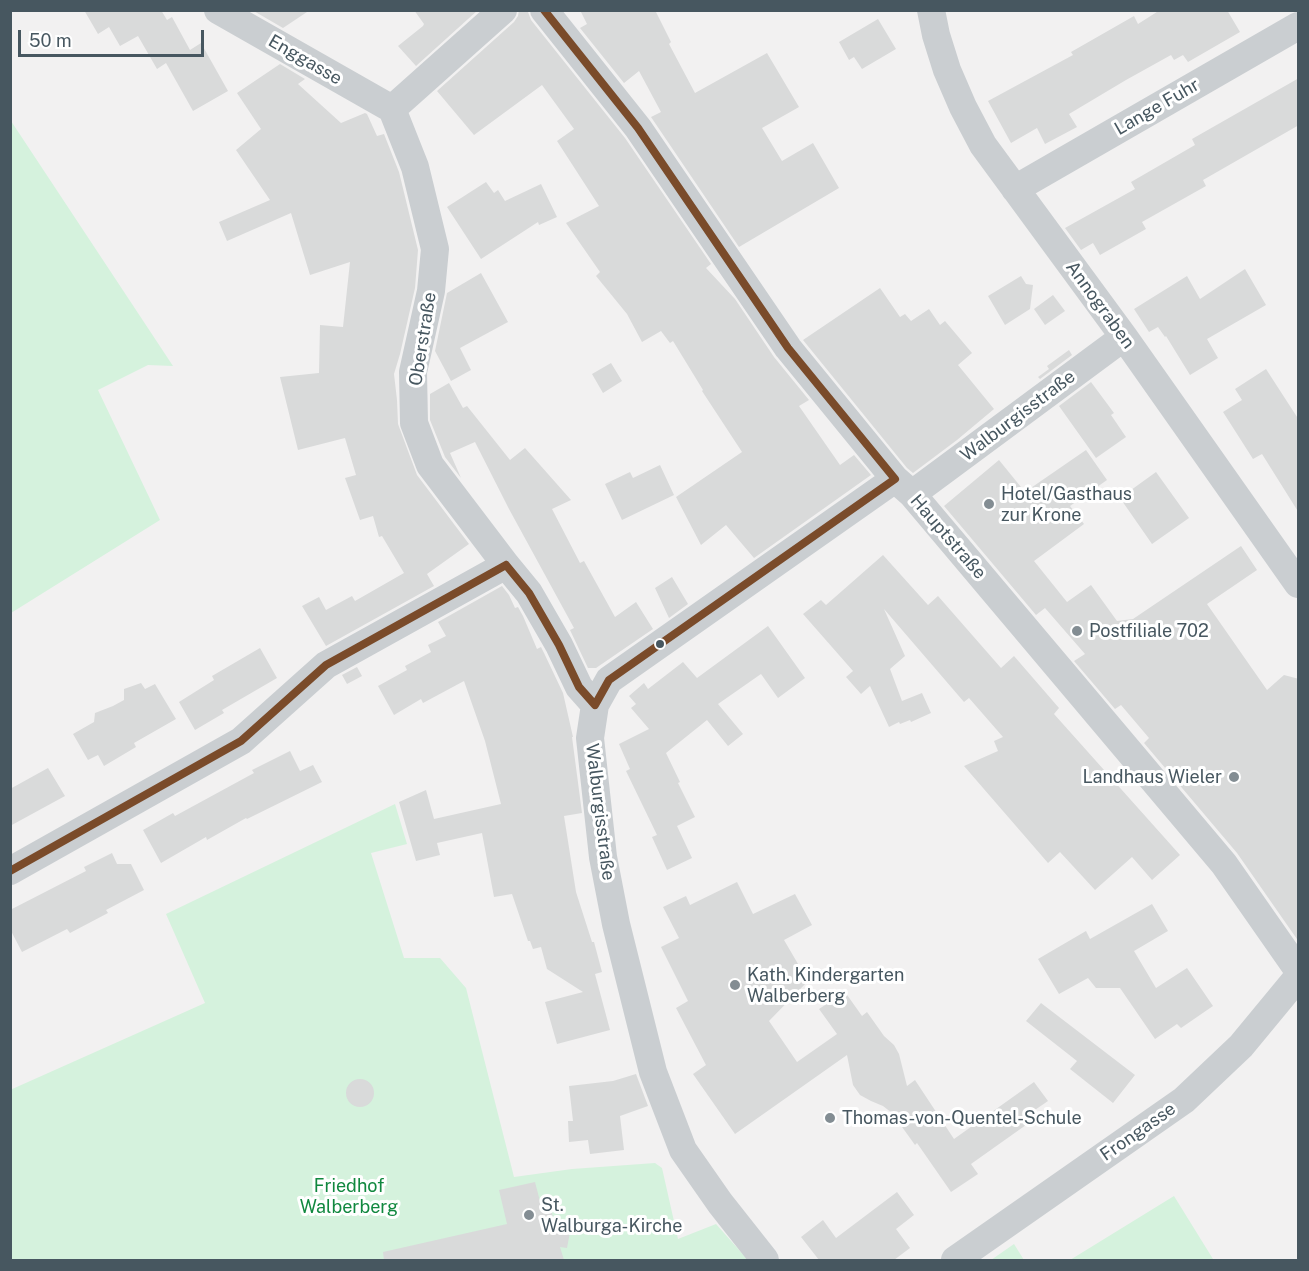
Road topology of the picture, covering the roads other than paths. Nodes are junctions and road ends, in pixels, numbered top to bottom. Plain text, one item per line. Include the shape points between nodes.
1 (218, 10) edge
2 (503, 10) edge
3 (544, 10) edge
4 (931, 10) edge
5 (1299, 26) edge
6 (392, 109) junction
7 (1015, 189) junction
8 (1124, 337) junction
9 (904, 487) junction
10 (506, 565) junction
11 (1299, 584) edge
12 (595, 705) junction
13 (10, 871) edge
14 (1299, 970) edge
15 (1299, 977) edge
16 (765, 1260) edge
17 (955, 1260) edge

1 - 6 street, Enggasse
2 - 6 street
3 - 9 street, Hauptstraße via 638,128 788,348
4 - 7 street, Annograben via 947,70 963,107
5 - 7 street, Lange Fuhr
6 - 10 street, Oberstraße via 415,167 435,249 431,291 413,372 414,423 430,465
7 - 8 street, Annograben
8 - 9 street, Walburgisstraße
8 - 11 street, Annograben
9 - 12 street, Walburgisstraße via 609,680
9 - 14 street, Hauptstraße via 1224,864
10 - 12 street, Oberstraße via 529,593 579,687
10 - 13 street via 326,665 241,741
12 - 16 street, Walburgisstraße via 590,738 603,857 653,1072 682,1150
15 - 17 street, Frongasse via 1241,1046 1184,1100

